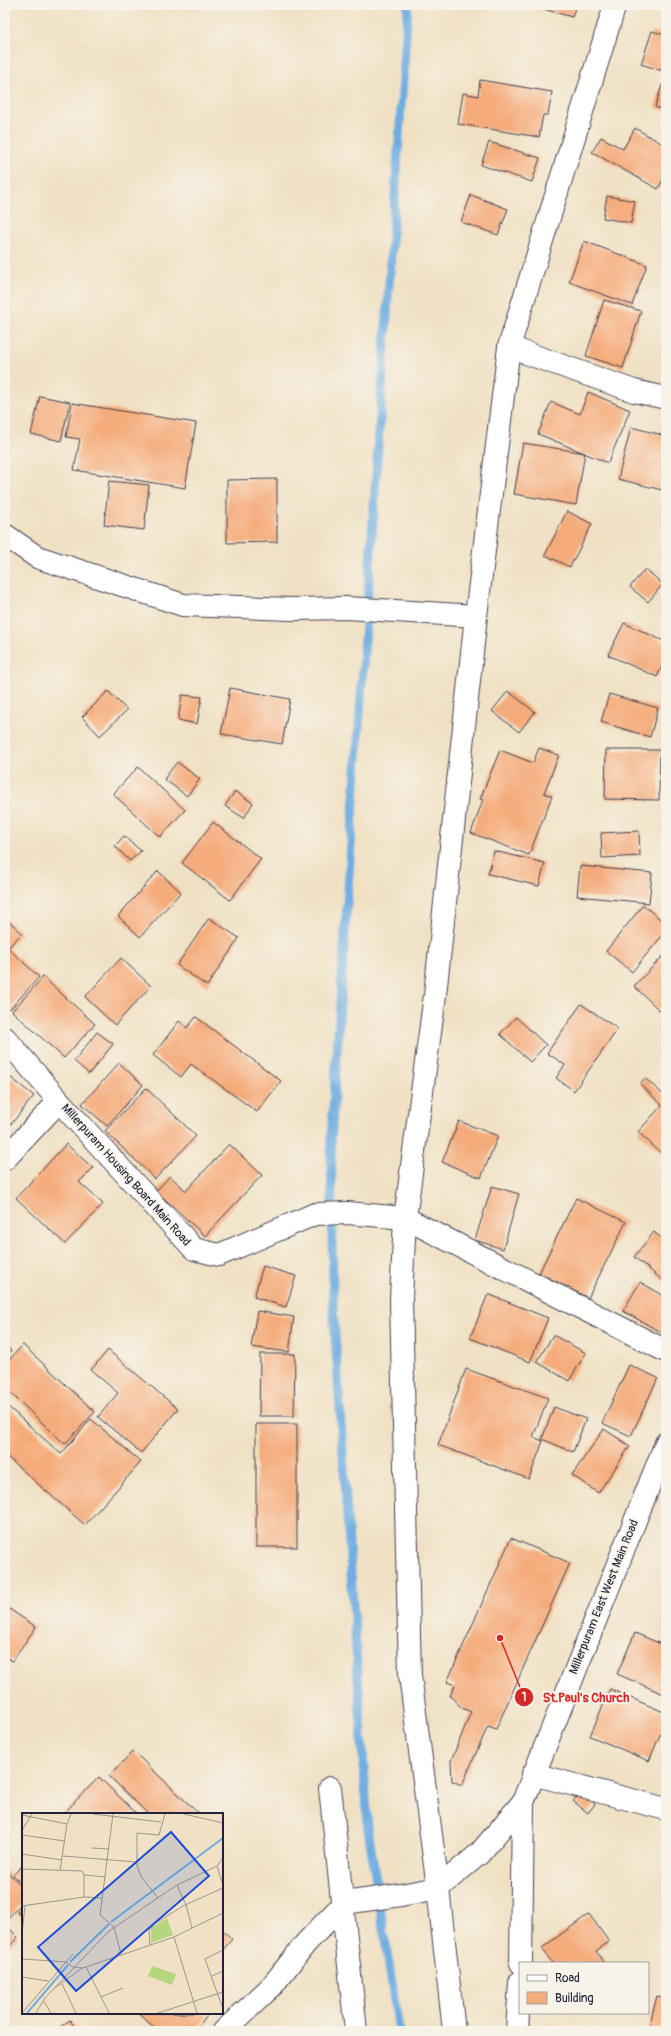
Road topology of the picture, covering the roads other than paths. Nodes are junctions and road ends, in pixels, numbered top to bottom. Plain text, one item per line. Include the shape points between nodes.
1 (615, 5) edge
2 (509, 347) junction
3 (666, 398) edge
4 (5, 535) edge
5 (476, 616) junction
6 (5, 1038) edge
7 (58, 1101) junction
8 (5, 1159) edge
9 (405, 1218) junction
10 (666, 1351) edge
11 (666, 1443) edge
12 (533, 1774) junction
13 (330, 1788) dead end
14 (522, 1802) junction
15 (666, 1809) edge
16 (438, 1888) junction
17 (354, 1902) junction
18 (521, 1962) edge
19 (519, 1998) edge
20 (224, 2031) edge
21 (356, 2031) edge
22 (454, 2031) edge
23 (517, 2031) edge

1 - 2 street
2 - 3 street via 634,391
2 - 5 street
4 - 5 street via 37,557 183,605 292,609 347,608
5 - 9 street via 435,995
6 - 7 street, Millerpuram Housing Board Main Road
7 - 8 street
7 - 9 street, Millerpuram Housing Board Main Road via 194,1249 219,1255 315,1214 346,1213
9 - 10 street
9 - 16 street via 401,1299 410,1675
11 - 12 street, Millerpuram East West Main Road
12 - 14 street, Millerpuram East West Main Road
12 - 15 street
13 - 17 street
14 - 16 street via 480,1853
14 - 18 street
16 - 17 street
16 - 22 street
17 - 20 street via 305,1944 272,1986
17 - 21 street
19 - 23 street

